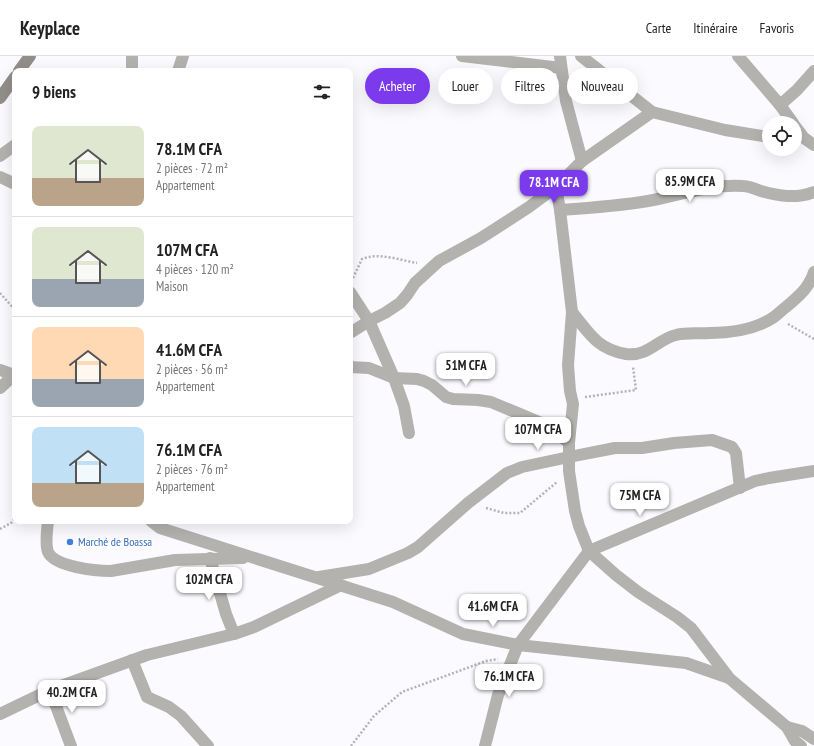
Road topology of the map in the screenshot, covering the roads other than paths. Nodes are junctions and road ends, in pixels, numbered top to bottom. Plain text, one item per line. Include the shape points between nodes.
1 (30, 56) edge
2 (132, 56) edge
3 (183, 56) edge
4 (462, 56) edge
5 (581, 56) edge
6 (738, 56) edge
7 (561, 62) edge
8 (21, 68) edge
9 (132, 68) edge
10 (179, 68) edge
11 (814, 71) edge
12 (12, 81) edge
13 (814, 85) edge
14 (797, 90) junction
15 (0, 98) edge
16 (780, 105) junction
17 (652, 112) junction
18 (788, 116) edge
19 (762, 136) edge
20 (12, 147) edge
21 (0, 156) edge
22 (582, 161) junction
23 (0, 177) edge
24 (12, 183) edge
25 (556, 187) junction
26 (814, 192) edge
27 (560, 210) junction
28 (814, 272) edge
29 (353, 296) edge
30 (572, 312) junction
31 (370, 321) junction
32 (353, 331) edge
33 (353, 367) edge
34 (0, 370) edge
35 (12, 374) edge
36 (12, 377) edge
37 (394, 378) junction
38 (0, 388) edge
39 (409, 433) dead end
40 (569, 443) junction
41 (569, 457) junction
42 (814, 471) edge
43 (740, 488) junction
44 (48, 524) edge
45 (155, 524) edge
46 (589, 551) junction
47 (252, 557) junction
48 (210, 558) junction
49 (318, 578) junction
50 (341, 585) junction
51 (234, 634) junction
52 (516, 650) junction
53 (132, 660) junction
54 (729, 678) junction
55 (50, 690) junction
56 (0, 714) edge
57 (787, 727) junction
58 (814, 738) edge
59 (71, 746) edge
60 (208, 746) edge
61 (485, 746) edge
62 (800, 746) edge

1 - 8 street
2 - 9 street
3 - 10 street
4 - 7 street
5 - 17 street
6 - 16 street
7 - 22 street via 566,101
11 - 14 street
12 - 15 street
13 - 14 street
14 - 16 street
16 - 18 street
17 - 19 street via 725,130
17 - 22 street
20 - 21 street
22 - 25 street
23 - 24 street
25 - 27 street
25 - 31 street via 508,222 439,261 415,283 400,303
26 - 27 street via 794,197 780,196 745,186 721,186 613,207
27 - 30 street
28 - 30 street via 807,287 796,299 758,326 729,332 673,335 653,348 639,353 617,352 600,345
29 - 31 street
30 - 40 street via 568,365 573,404
31 - 32 street
31 - 37 street
33 - 37 street via 370,368
34 - 35 street
36 - 38 street
37 - 39 street via 404,406
37 - 40 street via 424,381 453,399 491,402 552,427
40 - 41 street
41 - 43 street via 615,448 642,448 712,440 732,447 736,453
41 - 46 street via 575,511
41 - 49 street via 522,467 507,473 408,553 369,568
42 - 43 street via 755,481
43 - 46 street
44 - 48 street via 49,554 58,562 73,566 111,571 175,560
45 - 47 street via 160,528
46 - 52 street
46 - 54 street via 638,592 691,628
47 - 48 street
47 - 49 street
48 - 51 street
49 - 50 street
50 - 51 street
50 - 52 street via 393,602 463,634
51 - 53 street
52 - 54 street via 686,663
52 - 61 street via 498,695
53 - 55 street
53 - 60 street via 147,696 181,716
54 - 57 street
55 - 56 street
55 - 59 street
57 - 58 street
57 - 62 street

